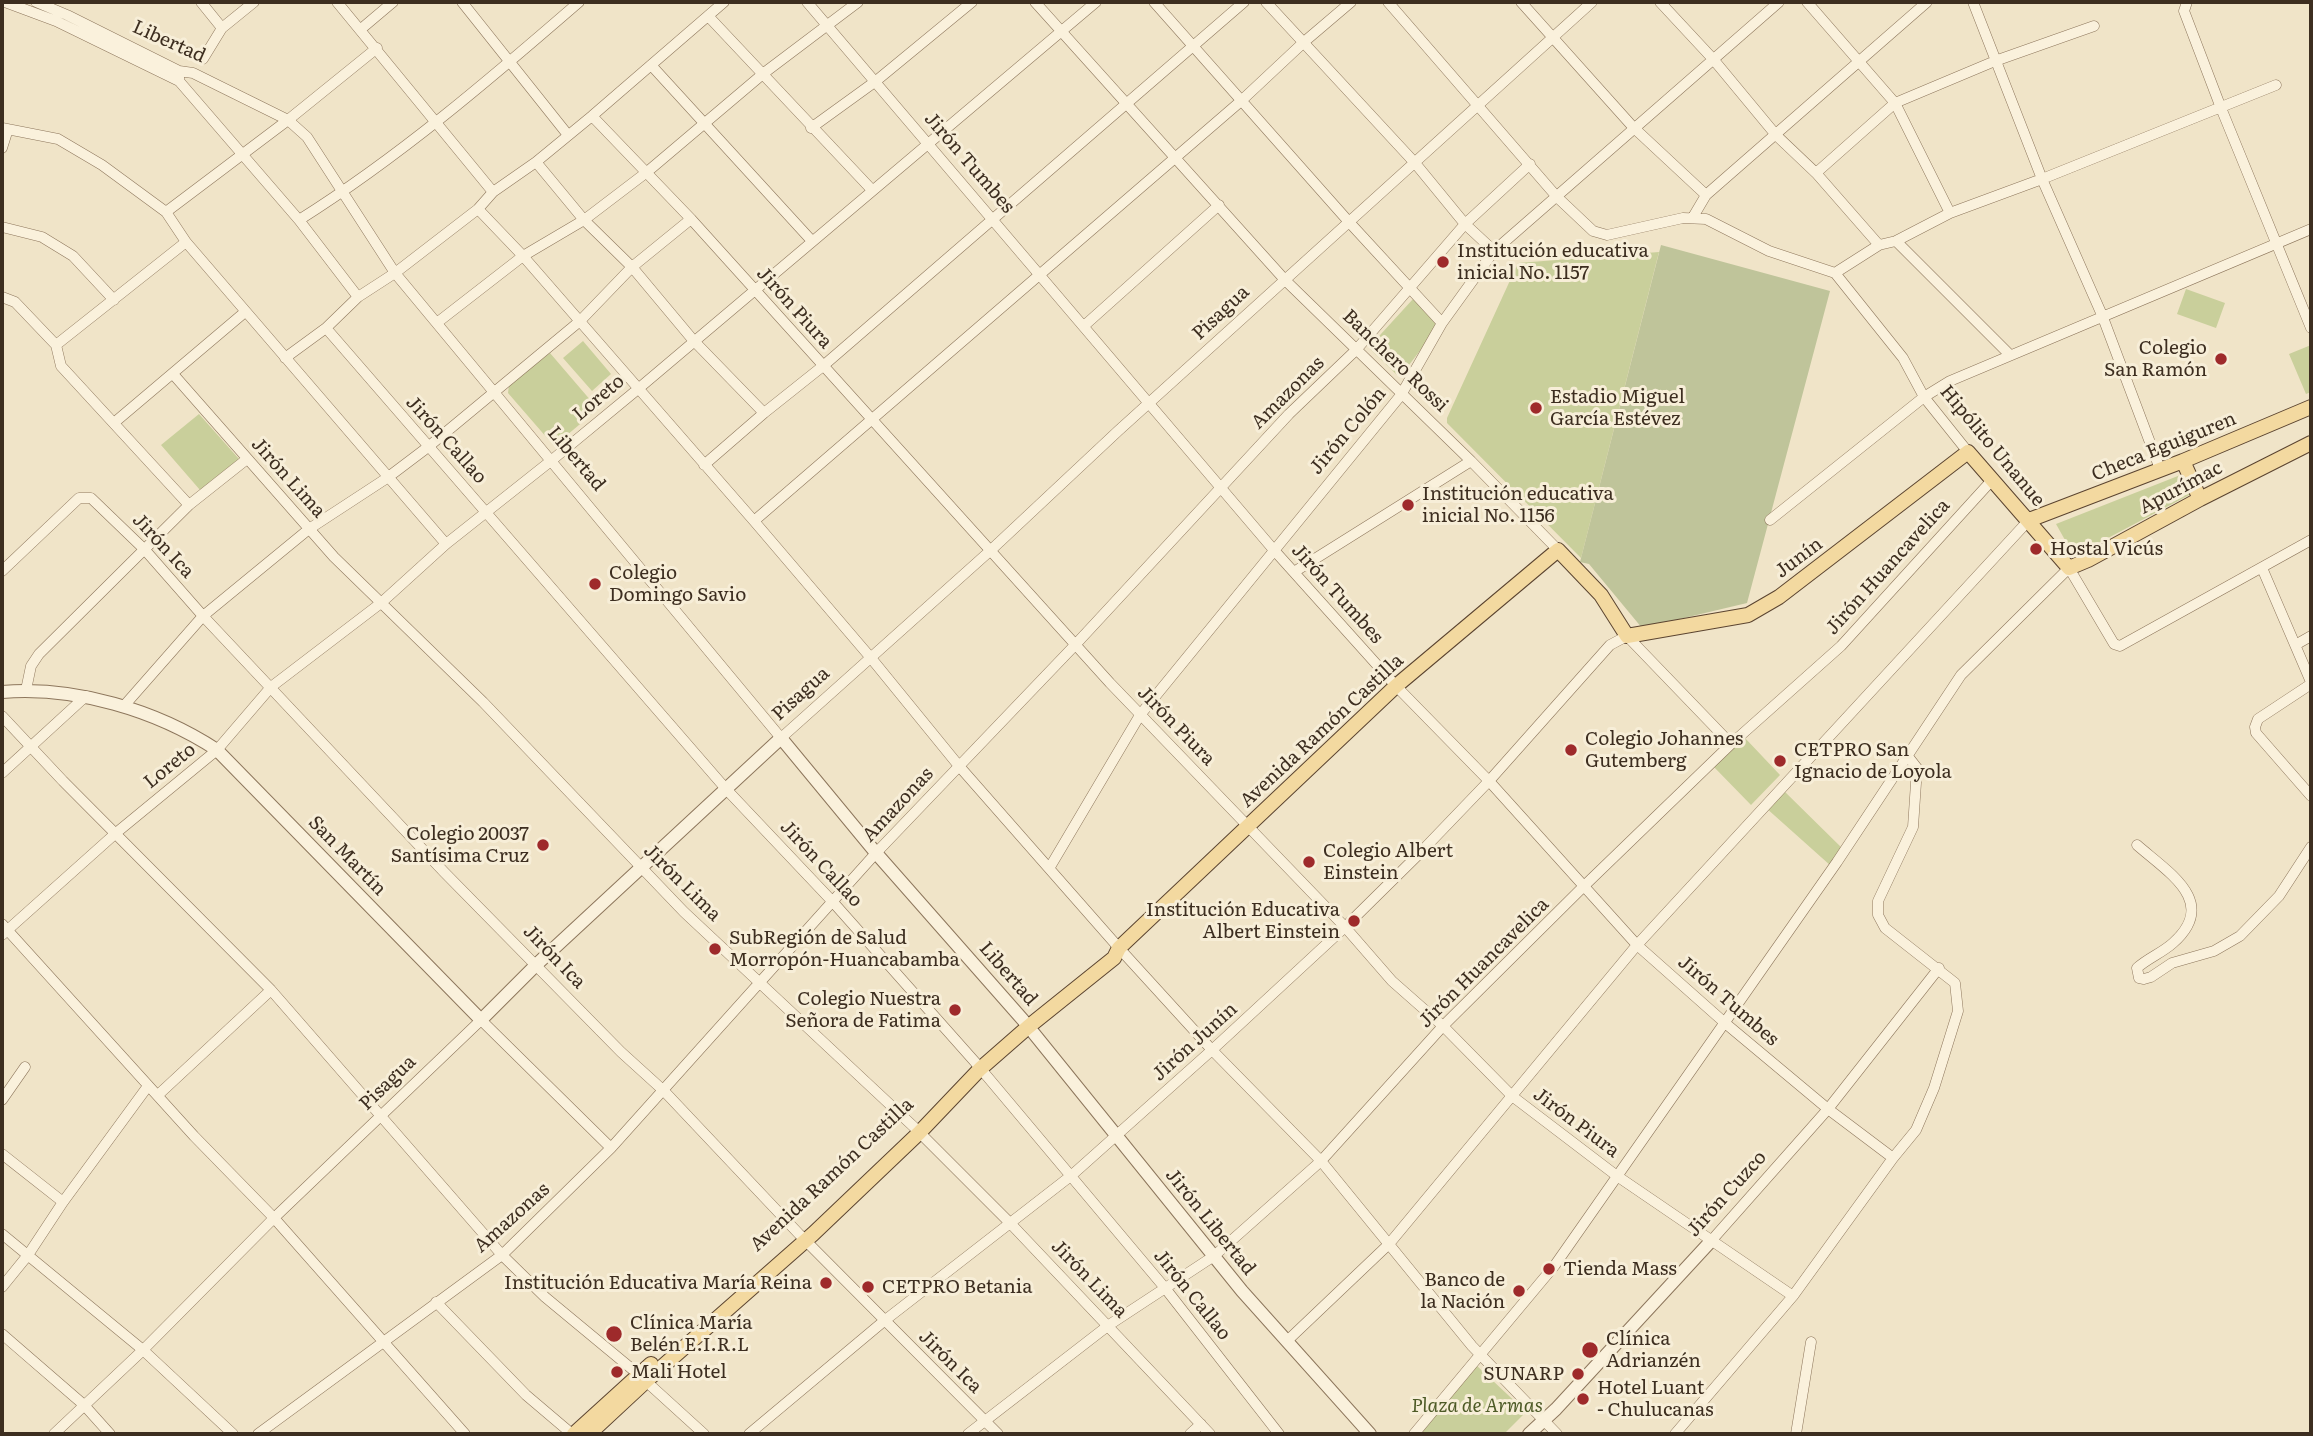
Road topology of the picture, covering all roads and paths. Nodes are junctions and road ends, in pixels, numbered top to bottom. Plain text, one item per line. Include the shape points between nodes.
1 (5, 2) edge
2 (36, 2) edge
3 (201, 2) edge
4 (254, 2) edge
5 (337, 2) edge
6 (393, 2) edge
7 (462, 2) edge
8 (579, 2) edge
9 (724, 2) edge
10 (807, 2) edge
11 (858, 2) edge
12 (972, 2) edge
13 (1035, 2) edge
14 (1096, 2) edge
15 (1154, 2) edge
16 (1244, 2) edge
17 (1266, 2) edge
18 (1351, 2) edge
19 (1388, 2) edge
20 (1521, 2) edge
21 (1592, 2) edge
22 (1660, 2) edge
23 (1779, 2) edge
24 (1807, 2) edge
25 (1927, 2) edge
26 (1973, 2) edge
27 (2186, 4) edge
28 (709, 17) junction
29 (828, 26) junction
30 (2094, 26) dead end
31 (222, 28) junction
32 (361, 29) junction
33 (1060, 31) junction
34 (1552, 38) junction
35 (1304, 43) junction
36 (1195, 46) junction
37 (377, 48) junction
38 (1713, 58) junction
39 (203, 59) dead end
40 (1995, 61) junction
41 (1859, 62) junction
42 (509, 63) junction
43 (651, 65) junction
44 (764, 74) junction
45 (179, 76) junction
46 (876, 81) junction
47 (2276, 85) dead end
48 (1241, 101) junction
49 (1126, 103) junction
50 (1895, 103) junction
51 (1479, 106) junction
52 (2221, 108) junction
53 (593, 116) junction
54 (288, 121) junction
55 (437, 123) junction
56 (704, 123) junction
57 (1633, 127) junction
58 (811, 128) junction
59 (5, 129) edge
60 (568, 135) junction
61 (1776, 135) junction
62 (928, 143) junction
63 (2, 148) edge
64 (242, 156) junction
65 (1175, 158) junction
66 (536, 162) junction
67 (1415, 163) junction
68 (1530, 164) junction
69 (647, 172) junction
70 (1816, 173) junction
71 (2042, 179) junction
72 (872, 190) junction
73 (494, 192) junction
74 (342, 193) junction
75 (1706, 195) junction
76 (1557, 197) junction
77 (1219, 205) junction
78 (478, 209) junction
79 (166, 212) junction
80 (1950, 213) junction
81 (1693, 217) junction
82 (993, 218) junction
83 (691, 219) junction
84 (299, 220) junction
85 (584, 220) junction
86 (1349, 222) junction
87 (1465, 224) junction
88 (2, 227) edge
89 (2311, 229) edge
90 (811, 240) junction
91 (1896, 241) junction
92 (186, 242) junction
93 (2278, 243) junction
94 (1879, 245) junction
95 (1494, 251) junction
96 (523, 256) junction
97 (632, 267) junction
98 (1835, 272) junction
99 (396, 273) junction
100 (1039, 273) junction
101 (1285, 280) junction
102 (754, 289) junction
103 (1411, 289) junction
104 (2, 297) edge
105 (358, 297) junction
106 (114, 300) junction
107 (245, 312) junction
108 (2102, 315) junction
109 (580, 321) junction
110 (438, 322) junction
111 (1442, 323) junction
112 (1085, 325) junction
113 (326, 328) junction
114 (2311, 328) edge
115 (693, 341) junction
116 (57, 345) junction
117 (1356, 350) junction
118 (2009, 354) junction
119 (285, 358) junction
120 (823, 366) junction
121 (173, 374) junction
122 (638, 389) junction
123 (494, 391) junction
124 (1401, 395) junction
125 (1924, 397) junction
126 (1149, 405) junction
127 (2311, 407) edge
128 (764, 413) junction
129 (870, 419) junction
130 (115, 422) junction
131 (2311, 443) edge
132 (428, 447) junction
133 (1968, 452) junction
134 (247, 459) junction
135 (552, 460) junction
136 (1471, 461) junction
137 (2183, 461) junction
138 (704, 465) junction
139 (2160, 470) junction
140 (387, 478) junction
141 (1993, 479) junction
142 (1221, 488) junction
143 (2200, 499) junction
144 (189, 505) junction
145 (486, 510) junction
146 (1770, 520) dead end
147 (2029, 520) junction
148 (754, 521) junction
149 (309, 528) junction
150 (2311, 540) edge
151 (446, 544) junction
152 (1273, 549) junction
153 (145, 550) junction
154 (991, 550) junction
155 (1558, 550) junction
156 (2069, 568) junction
157 (2262, 568) junction
158 (2, 571) edge
159 (1294, 572) junction
160 (381, 603) junction
161 (203, 616) junction
162 (1627, 636) junction
163 (2311, 636) edge
164 (1076, 644) junction
165 (2297, 644) junction
166 (872, 658) junction
167 (2311, 683) edge
168 (1396, 686) junction
169 (271, 687) junction
170 (26, 690) junction
171 (2, 692) edge
172 (86, 696) junction
173 (123, 707) junction
174 (1140, 715) junction
175 (2, 716) edge
176 (781, 737) junction
177 (1731, 744) junction
178 (31, 748) junction
179 (217, 750) junction
180 (1906, 754) junction
181 (959, 766) junction
182 (2, 773) edge
183 (1489, 781) junction
184 (726, 789) junction
185 (2311, 796) edge
186 (1248, 827) junction
187 (116, 833) junction
188 (2137, 845) dead end
189 (2311, 847) edge
190 (876, 853) junction
191 (1050, 867) junction
192 (642, 869) junction
193 (1583, 887) junction
194 (832, 901) junction
195 (1345, 927) junction
196 (4, 930) edge
197 (1637, 946) junction
198 (1119, 948) junction
199 (537, 964) junction
200 (1939, 968) junction
201 (762, 982) junction
202 (271, 990) junction
203 (481, 1020) junction
204 (1025, 1023) junction
205 (1725, 1023) junction
206 (1443, 1026) junction
207 (1212, 1051) junction
208 (978, 1066) junction
209 (25, 1067) dead end
210 (148, 1086) junction
211 (664, 1091) junction
212 (158, 1095) junction
213 (1512, 1096) junction
214 (2, 1100) edge
215 (1828, 1109) junction
216 (381, 1115) junction
217 (916, 1130) junction
218 (1118, 1135) junction
219 (611, 1148) junction
220 (2, 1154) edge
221 (1893, 1158) junction
222 (1321, 1161) junction
223 (1072, 1175) junction
224 (1617, 1176) junction
225 (63, 1202) junction
226 (274, 1218) junction
227 (1011, 1224) junction
228 (2, 1234) edge
229 (802, 1237) junction
230 (1711, 1241) junction
231 (1389, 1244) junction
232 (28, 1255) junction
233 (502, 1255) junction
234 (1214, 1256) junction
235 (2, 1287) edge
236 (1165, 1288) junction
237 (1793, 1296) junction
238 (436, 1302) junction
239 (884, 1321) junction
240 (1109, 1325) junction
241 (2, 1334) edge
242 (1287, 1341) junction
243 (1811, 1342) dead end
244 (385, 1343) junction
245 (144, 1350) junction
246 (1480, 1355) junction
247 (642, 1378) junction
248 (84, 1405) junction
249 (1543, 1420) junction
250 (984, 1422) junction
251 (1201, 1424) junction
252 (54, 1434) edge
253 (110, 1434) edge
254 (233, 1434) edge
255 (258, 1434) edge
256 (465, 1434) edge
257 (573, 1434) edge
258 (589, 1434) edge
259 (704, 1434) edge
260 (749, 1434) edge
261 (968, 1434) edge
262 (998, 1434) edge
263 (1190, 1434) edge
264 (1210, 1434) edge
265 (1279, 1434) edge
266 (1370, 1434) edge
267 (1414, 1434) edge
268 (1529, 1434) edge
269 (1557, 1434) edge
270 (1675, 1434) edge
271 (1796, 1434) edge

1 - 45 street
2 - 45 street, Libertad
3 - 31 street
4 - 31 street
5 - 32 street
6 - 32 street
7 - 42 street
8 - 42 street
9 - 28 street
10 - 29 street, Jirón Tumbes
11 - 29 street
12 - 46 street
13 - 33 street, Banchero Rossi
14 - 33 street, Loreto
15 - 36 street
16 - 36 street
17 - 35 street
18 - 35 street
19 - 51 street
20 - 34 street
21 - 34 street, Pisagua
22 - 38 street
23 - 38 street, Jirón Colón
24 - 41 street
25 - 41 street
26 - 40 street
27 - 52 street
28 - 43 street
28 - 44 street
29 - 44 street
29 - 46 street, Jirón Tumbes
30 - 40 street
31 - 39 street
32 - 37 street
33 - 49 street, Banchero Rossi
33 - 62 street, Loreto
34 - 51 street, Pisagua
34 - 57 street
35 - 48 street
35 - 67 street
36 - 48 street
36 - 49 street
37 - 54 street
37 - 55 street
38 - 57 street, Jirón Colón
38 - 61 street
40 - 50 street
40 - 71 street
41 - 50 street
41 - 61 street
42 - 55 street
42 - 60 street
43 - 53 street
43 - 56 street
44 - 56 street
44 - 58 street
45 - 54 street, Libertad via 193,73
45 - 64 street
46 - 58 street
46 - 62 street, Jirón Tumbes
47 - 52 street
48 - 65 street
48 - 86 street
49 - 65 street, Banchero Rossi
49 - 82 street
50 - 70 street
50 - 80 street
51 - 67 street, Pisagua
51 - 68 street
52 - 71 street
52 - 93 street
53 - 60 street
53 - 69 street, Jirón Piura
54 - 64 street
54 - 74 street, Libertad via 307,137
55 - 73 street
55 - 74 street
56 - 69 street
56 - 90 street
57 - 75 street
57 - 76 street, Jirón Colón
58 - 72 street
59 - 63 street
59 - 79 street via 58,138
60 - 66 street
61 - 70 street
61 - 75 street
62 - 72 street, Loreto
62 - 82 street, Jirón Tumbes
64 - 79 street
64 - 84 street
65 - 77 street, Banchero Rossi
65 - 100 street
66 - 73 street
66 - 85 street
67 - 86 street, Pisagua
67 - 87 street
68 - 76 street
68 - 87 street, Amazonas
69 - 83 street, Jirón Piura
69 - 85 street
70 - 94 street
71 - 80 street
71 - 108 street
72 - 90 street, Loreto
73 - 78 street
74 - 84 street
74 - 99 street, Libertad
75 - 81 street
76 - 81 street via 1600,235
76 - 95 street, Jirón Colón
77 - 101 street, Banchero Rossi
77 - 112 street
78 - 96 street
78 - 99 street
79 - 92 street
80 - 91 street
81 - 98 street via 1716,222 1769,251
82 - 100 street, Jirón Tumbes
82 - 120 street
83 - 97 street
83 - 102 street, Jirón Piura
84 - 105 street
85 - 96 street
85 - 97 street
86 - 101 street, Pisagua
86 - 103 street
87 - 95 street
87 - 103 street, Amazonas
88 - 106 street via 42,237 73,256
89 - 93 street
90 - 102 street, Loreto
91 - 94 street
91 - 118 street
92 - 106 street
92 - 107 street
93 - 108 street
93 - 114 street
94 - 98 street
95 - 111 street, Jirón Colón
96 - 109 street
96 - 110 street
97 - 109 street
97 - 115 street
98 - 125 street, Hipólito Unanue via 1903,358
99 - 105 street
99 - 110 street, Libertad
100 - 112 street, Jirón Tumbes
100 - 129 street
101 - 117 street, Banchero Rossi
101 - 126 street, Pisagua
102 - 115 street, Loreto
102 - 120 street, Jirón Piura
103 - 111 street
103 - 117 street, Amazonas
104 - 116 street via 15,302
105 - 113 street
106 - 116 street
107 - 119 street
107 - 121 street
108 - 118 street
108 - 139 street
109 - 122 street
109 - 123 street
110 - 123 street, Libertad
111 - 124 street, Jirón Colón
112 - 126 street, Jirón Tumbes
113 - 119 street
113 - 132 street, Jirón Callao
115 - 122 street, Loreto
115 - 128 street
116 - 130 street via 61,366
117 - 124 street, Banchero Rossi
117 - 142 street, Amazonas
118 - 125 street
119 - 140 street
120 - 128 street
120 - 129 street, Jirón Piura
121 - 130 street
121 - 134 street, Jirón Lima
122 - 135 street, Loreto
122 - 138 street
123 - 132 street
123 - 135 street, Libertad
124 - 136 street, Banchero Rossi
124 - 152 street, Jirón Colón
125 - 133 street, Hipólito Unanue
125 - 146 street
126 - 142 street, Jirón Tumbes
126 - 154 street, Pisagua
127 - 137 main road, Checa Eguiguren
128 - 138 street
129 - 148 street
129 - 154 street, Jirón Piura
130 - 144 street
131 - 143 main road, Apurímac
132 - 140 street
132 - 145 street, Jirón Callao
133 - 141 main road, Hipólito Unanue
133 - 162 main road, Junín via 1779,597 1748,615
134 - 144 street
134 - 149 street, Jirón Lima
135 - 145 street, Loreto
135 - 176 street, Libertad
136 - 155 street, Banchero Rossi
136 - 159 street
137 - 139 main road, Checa Eguiguren
137 - 143 main road
138 - 148 street
139 - 147 main road, Checa Eguiguren
140 - 149 street
140 - 151 street
141 - 147 main road, Hipólito Unanue
141 - 177 street, Jirón Huancavelica via 1841,646
142 - 152 street, Jirón Tumbes
142 - 164 street, Amazonas
143 - 156 main road, Apurímac
144 - 153 street
145 - 151 street, Loreto
145 - 184 street, Jirón Callao
147 - 156 main road, Hipólito Unanue
147 - 197 street
148 - 166 street
149 - 160 street, Jirón Lima
149 - 161 street
150 - 157 street
151 - 160 street, Loreto
152 - 159 street, Jirón Tumbes
152 - 174 street, Jirón Colón
153 - 158 street, Jirón Ica via 91,498 79,498
153 - 161 street, Jirón Ica
153 - 170 street via 39,654
154 - 164 street, Jirón Piura
154 - 166 street, Pisagua
155 - 162 main road, Banchero Rossi via 1601,595
155 - 168 main road, Avenida Ramón Castilla
156 - 157 street, Hipólito Unanue via 2117,646
156 - 180 street via 1961,674
157 - 165 street
159 - 168 street, Jirón Tumbes
160 - 169 street, Loreto
160 - 192 street, Jirón Lima
161 - 169 street, Jirón Ica
161 - 173 street
162 - 177 street, Banchero Rossi
162 - 183 street, Jirón Junín via 1610,645
163 - 165 street
164 - 174 street, Jirón Piura
164 - 181 street, Amazonas
165 - 167 street
166 - 176 street, Pisagua
166 - 181 street
167 - 185 street via 2258,719 2255,727
168 - 183 street, Jirón Tumbes
168 - 186 main road, Avenida Ramón Castilla
169 - 179 street, Loreto
169 - 199 street, Jirón Ica
170 - 171 street, San Martín
170 - 172 street, San Martín
172 - 173 street, San Martín
172 - 178 street
173 - 179 street, San Martín via 191,733
174 - 186 street, Jirón Piura
174 - 191 street, Jirón Colón
175 - 178 street
176 - 184 street, Pisagua
176 - 190 street, Libertad
177 - 193 street, Jirón Huancavelica
178 - 182 street
178 - 187 street
179 - 187 street, Loreto
179 - 203 street, San Martín
180 - 200 street via 1917,768 1913,827 1878,901 1878,915 1885,929
180 - 205 street
181 - 190 street, Amazonas
181 - 191 street
183 - 193 street, Jirón Tumbes
183 - 195 street, Jirón Junín
184 - 192 street, Pisagua
184 - 194 street, Jirón Callao
186 - 195 street, Jirón Piura
186 - 198 main road, Avenida Ramón Castilla
187 - 196 street, Loreto
187 - 202 street
188 - 189 street via 2178,883 2190,898 2193,913 2170,946 2137,968 2139,978 2144,979 2239,936 2279,896
190 - 194 street, Amazonas
190 - 204 street, Libertad
191 - 198 street
192 - 199 street, Pisagua
192 - 201 street, Jirón Lima
193 - 197 street, Jirón Tumbes
193 - 206 street, Jirón Huancavelica
194 - 201 street, Amazonas
194 - 208 street, Jirón Callao
195 - 206 street, Jirón Piura via 1392,981
195 - 207 street, Jirón Junín
196 - 210 street
197 - 205 street, Jirón Tumbes
197 - 213 street
198 - 204 main road, Avenida Ramón Castilla
198 - 207 street
199 - 203 street, Pisagua
199 - 211 street, Jirón Ica
200 - 215 street, Jirón Cuzco
200 - 221 street via 1955,983 1958,1012 1916,1129
201 - 211 street, Amazonas
201 - 217 street, Jirón Lima
202 - 212 street
202 - 216 street
203 - 216 street, Pisagua
203 - 219 street, San Martín
204 - 208 main road, Avenida Ramón Castilla
204 - 218 street, Jirón Libertad
205 - 215 street, Jirón Tumbes
205 - 224 street
206 - 213 street, Jirón Piura
206 - 222 street, Jirón Huancavelica
207 - 218 street, Jirón Junín
207 - 222 street
208 - 217 main road, Avenida Ramón Castilla
208 - 223 street, Jirón Callao
209 - 214 street
210 - 212 street
210 - 225 street
211 - 219 street, Amazonas
211 - 229 street, Jirón Ica
212 - 226 street
213 - 224 street, Jirón Piura
213 - 231 street
215 - 221 street, Jirón Tumbes
215 - 230 street, Jirón Cuzco
216 - 226 street, Pisagua
216 - 233 street
217 - 227 street, Jirón Lima
217 - 229 main road, Avenida Ramón Castilla
218 - 223 street, Jirón Junín
218 - 234 street, Jirón Libertad
219 - 233 street, Amazonas
220 - 225 street
221 - 237 street
222 - 231 street
222 - 234 street, Jirón Huancavelica
223 - 227 street, Jirón Junín
223 - 236 street, Jirón Callao
224 - 230 street, Jirón Piura
224 - 246 street via 1555,1265
225 - 232 street
226 - 244 street
226 - 245 street, Pisagua
227 - 239 street, Jirón Junín
227 - 240 street, Jirón Lima
228 - 232 street
229 - 239 street, Jirón Ica
229 - 247 main road, Avenida Ramón Castilla
230 - 237 street, Jirón Piura
230 - 249 street, Jirón Cuzco
231 - 242 street
231 - 246 street
232 - 235 street
232 - 245 street
233 - 238 street, Amazonas
233 - 247 street
234 - 236 street, Jirón Huancavelica
234 - 242 street, Jirón Libertad
236 - 240 street, Jirón Huancavelica
236 - 265 street, Jirón Callao
237 - 270 street
238 - 244 street, Amazonas
238 - 257 street via 526,1395
239 - 250 street, Jirón Ica
239 - 260 street, Jirón Junín
240 - 250 street, Jirón Huancavelica
240 - 251 street, Jirón Lima
241 - 248 street
242 - 266 street, Jirón Libertad
243 - 271 street
244 - 255 street, Amazonas
244 - 256 street
245 - 248 street, Pisagua
245 - 254 street
246 - 249 street
246 - 267 street
247 - 257 main road, Avenida Ramón Castilla
247 - 258 main road, Avenida Ramón Castilla
247 - 259 street
248 - 252 street, Pisagua
248 - 253 street
249 - 268 street, Jirón Cuzco
249 - 269 street
250 - 261 street, Jirón Huancavelica
250 - 262 street, Jirón Ica
251 - 263 street
251 - 264 street, Jirón Lima

